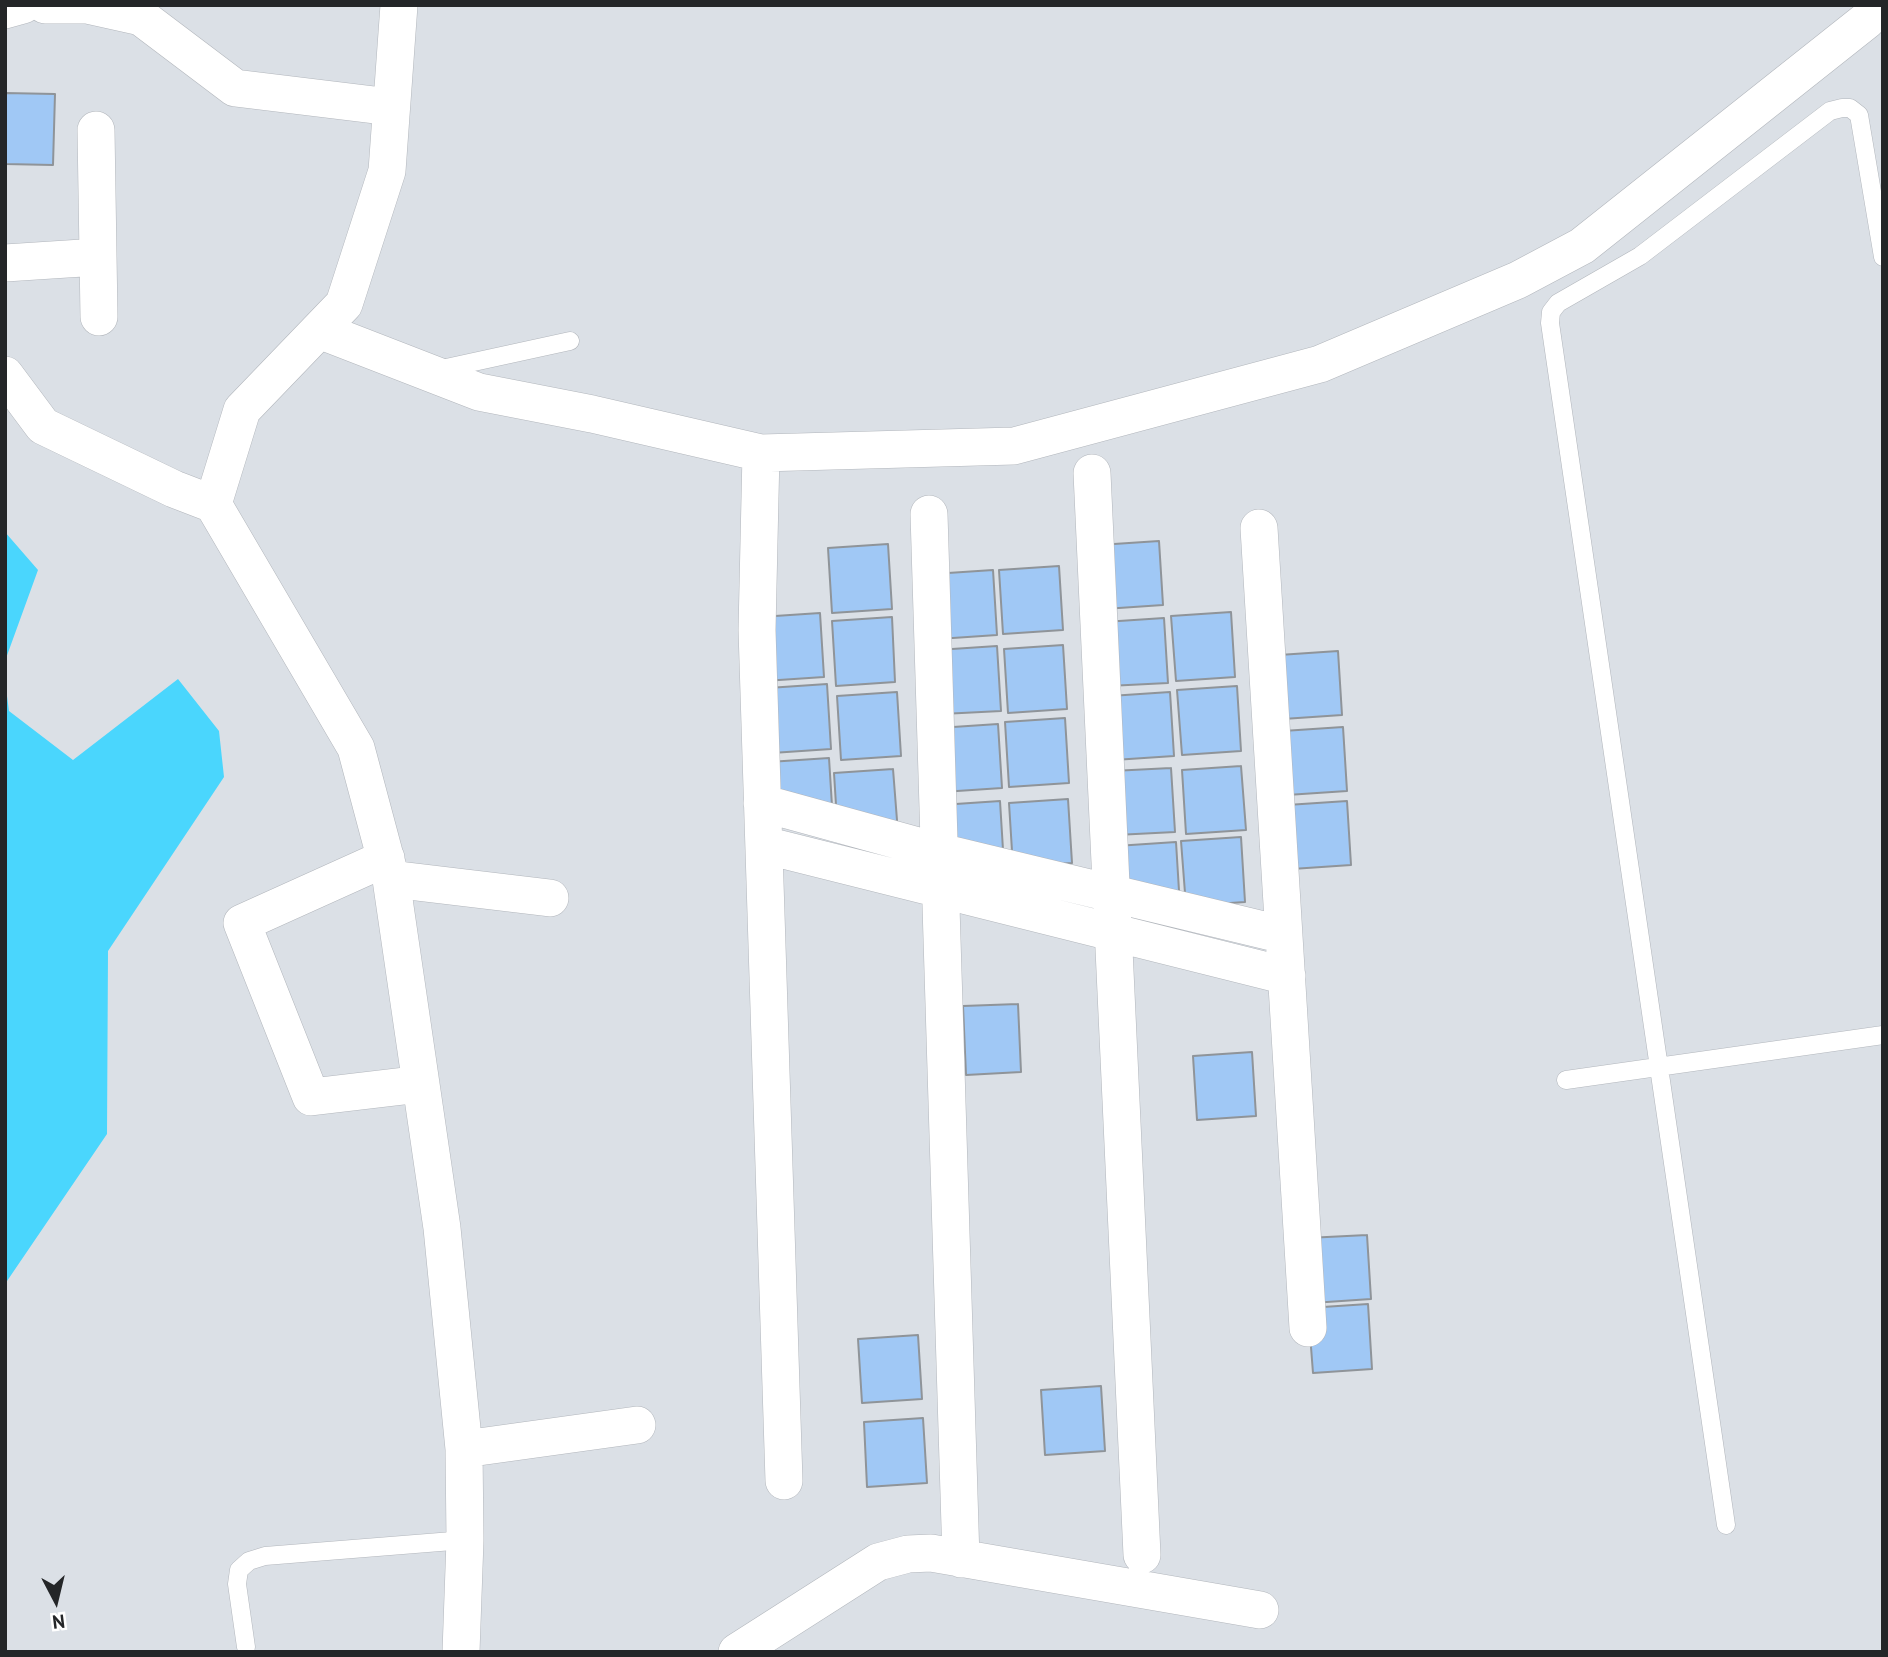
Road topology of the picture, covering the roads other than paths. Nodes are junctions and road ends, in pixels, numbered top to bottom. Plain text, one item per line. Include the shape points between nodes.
1 (23, 5) edge
2 (45, 5) edge
3 (87, 5) edge
4 (399, 5) edge
5 (1881, 5) edge
6 (5, 10) edge
7 (391, 107) junction
8 (96, 130) dead end
9 (1881, 238) edge
10 (98, 257) junction
11 (1883, 257) edge
12 (5, 263) edge
13 (99, 317) dead end
14 (318, 330) junction
15 (570, 341) dead end
16 (427, 372) junction
17 (5, 374) edge
18 (761, 453) junction
19 (1092, 473) dead end
20 (213, 504) junction
21 (929, 514) dead end
22 (1259, 528) dead end
23 (762, 803) junction
24 (764, 845) junction
25 (940, 852) junction
26 (388, 869) junction
27 (941, 890) junction
28 (1111, 894) junction
29 (550, 898) dead end
30 (1113, 932) junction
31 (1284, 935) junction
32 (1287, 976) junction
33 (1883, 1035) edge
34 (1659, 1067) junction
35 (1566, 1080) dead end
36 (421, 1084) junction
37 (1308, 1328) dead end
38 (637, 1425) dead end
39 (464, 1449) junction
40 (784, 1481) dead end
41 (1726, 1525) dead end
42 (465, 1540) junction
43 (1142, 1555) dead end
44 (961, 1559) junction
45 (1260, 1610) dead end
46 (246, 1647) dead end
47 (461, 1652) edge
48 (737, 1652) edge

1 - 6 street
2 - 3 street
3 - 7 street via 141,17 234,88
4 - 7 street
5 - 18 street via 1582,246 1518,280 1320,364 1014,446
7 - 14 street via 387,171 344,304
8 - 10 street
9 - 11 lane
9 - 34 lane via 1858,115 1842,108 1830,111 1640,256 1567,296 1551,312
10 - 12 street
10 - 13 street
14 - 16 street
14 - 20 street via 242,410
15 - 16 lane
16 - 18 street via 479,392
17 - 20 street via 43,426
18 - 23 street via 757,630
19 - 28 street
20 - 26 street via 356,748
21 - 25 street
22 - 31 street
23 - 24 street
23 - 25 street
24 - 27 street
24 - 40 street
25 - 27 street
25 - 28 street
26 - 29 street
26 - 36 street
26 - 36 street via 242,923 311,1097
27 - 30 street
27 - 44 street
28 - 30 street
28 - 31 street
30 - 32 street
30 - 43 street
31 - 32 street
32 - 37 street
33 - 34 lane
34 - 35 lane
34 - 41 lane
36 - 39 street via 442,1228
38 - 39 street
39 - 42 street
42 - 46 lane via 249,1561 239,1570 237,1584
42 - 47 street
44 - 45 street
44 - 48 street via 931,1553 878,1562

